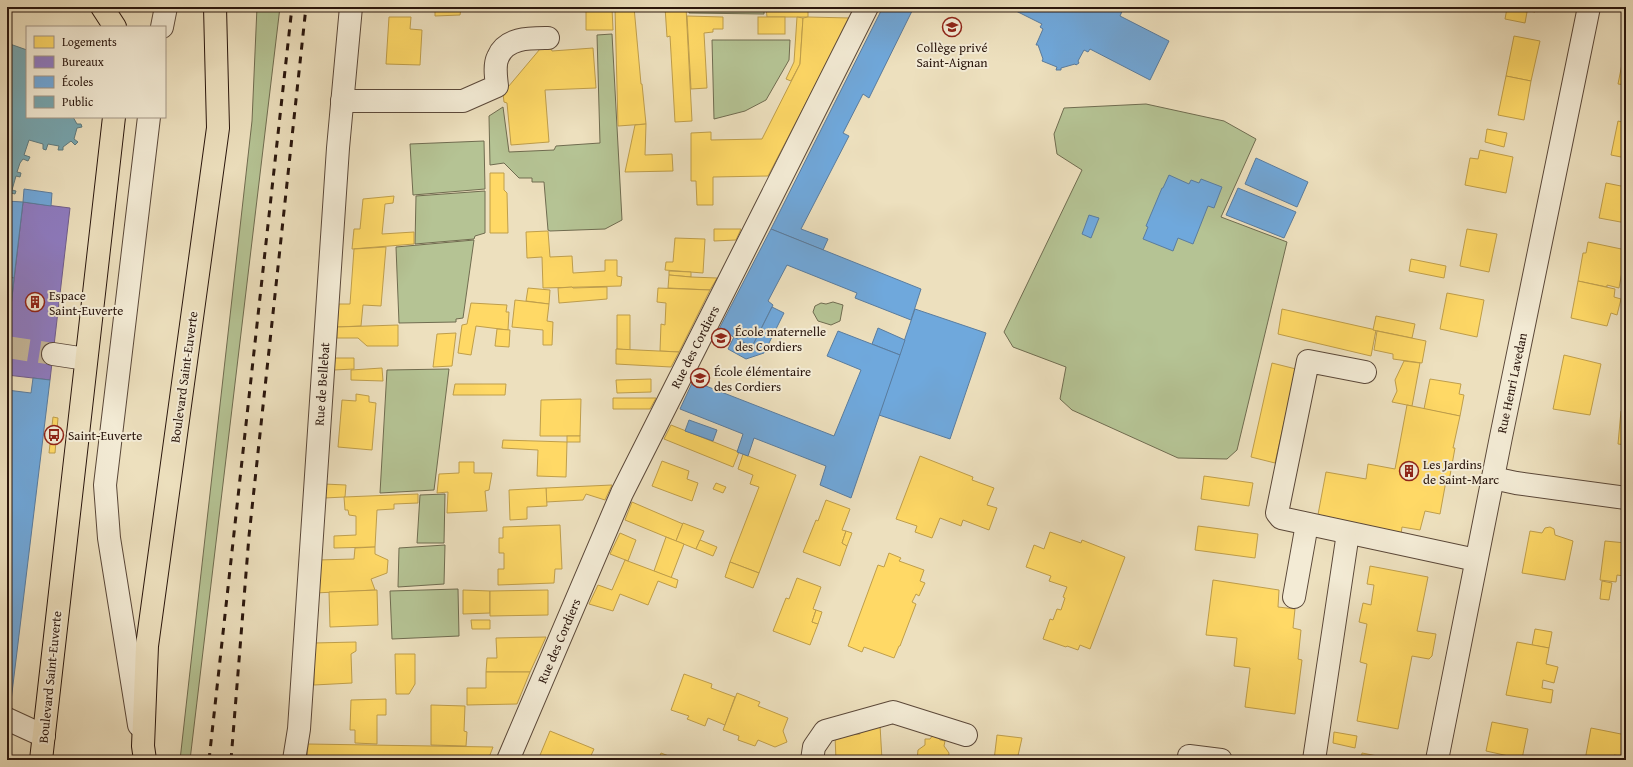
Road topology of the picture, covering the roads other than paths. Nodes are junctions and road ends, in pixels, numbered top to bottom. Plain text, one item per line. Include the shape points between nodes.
1 (102, 7) edge
2 (166, 7) edge
3 (215, 7) edge
4 (351, 7) edge
5 (867, 7) edge
6 (1589, 7) edge
7 (114, 26) edge
8 (162, 26) edge
9 (548, 38) dead end
10 (342, 101) junction
11 (114, 118) edge
12 (149, 118) edge
13 (53, 354) tunnel mouth
14 (86, 359) junction
15 (1364, 372) dead end
16 (1493, 478) junction
17 (1626, 498) edge
18 (1307, 524) junction
19 (1348, 533) junction
20 (1476, 560) junction
21 (1294, 597) dead end
22 (7, 719) edge
23 (966, 735) dead end
24 (44, 736) junction
25 (144, 753) edge
26 (1189, 756) dead end
27 (41, 760) edge
28 (294, 760) edge
29 (508, 760) edge
30 (812, 760) edge
31 (1221, 760) edge
32 (1314, 760) edge
33 (1437, 760) edge

1 - 7 main road
2 - 8 street
3 - 25 main road, Boulevard Saint-Euverte via 218,128 147,646
4 - 10 street, Rue de Bellebat
5 - 29 street, Rue des Cordiers via 622,492
6 - 16 street, Rue Henri Lavedan
9 - 10 street via 525,38 512,42 498,56 497,86 463,101
10 - 28 street, Rue de Bellebat via 300,728
11 - 14 main road, Boulevard Saint-Euverte
12 - 25 street, Boulevard Saint-Euverte via 105,485 112,559
13 - 14 street
14 - 24 main road, Boulevard Saint-Euverte
15 - 18 street via 1308,361 1277,513 1281,518
16 - 17 street
16 - 20 street, Rue Henri Lavedan
18 - 19 street
18 - 21 street
19 - 20 street
19 - 32 street
20 - 33 street, Rue Henri Lavedan
22 - 24 street
23 - 30 street via 893,712 825,731 814,747
24 - 27 main road, Boulevard Saint-Euverte
26 - 31 street

